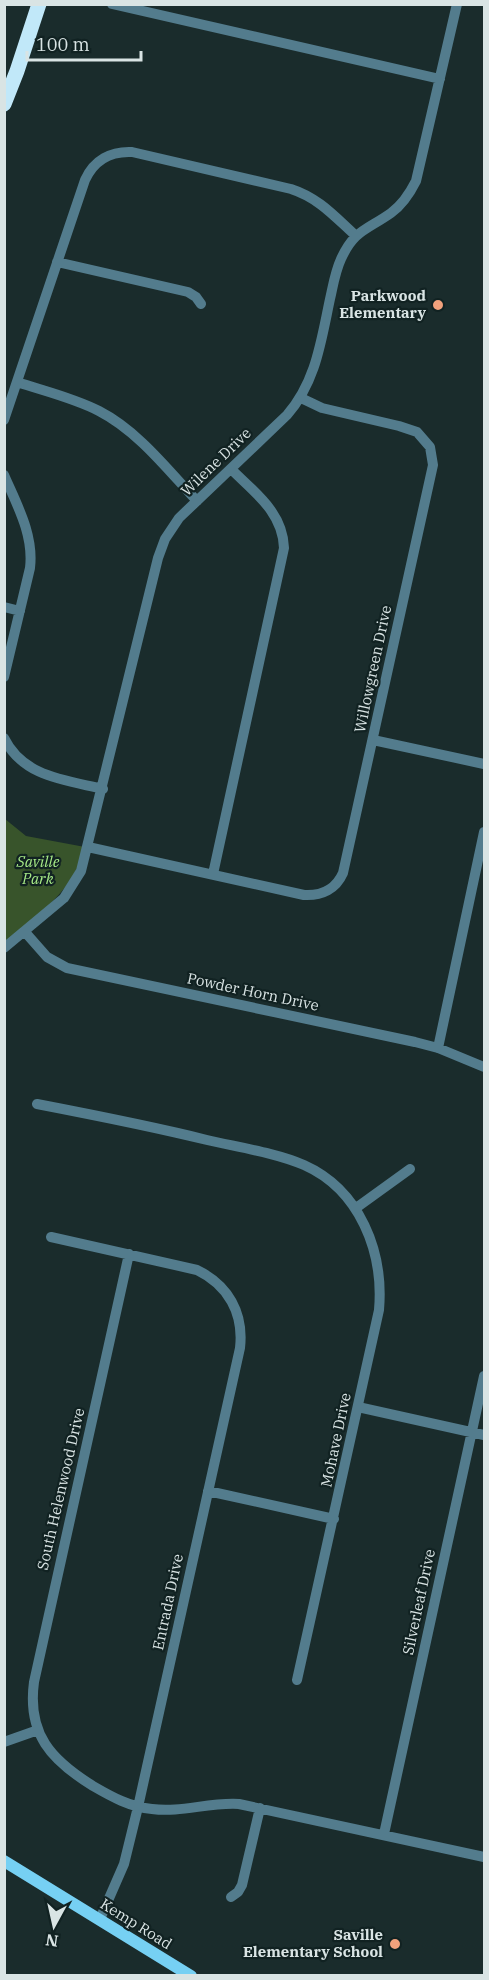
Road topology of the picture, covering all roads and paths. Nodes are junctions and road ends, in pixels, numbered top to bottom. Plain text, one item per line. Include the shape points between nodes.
1 (39, 4) edge
2 (457, 4) edge
3 (112, 5) edge
4 (440, 79) junction
5 (4, 104) edge
6 (356, 236) junction
7 (57, 262) junction
8 (201, 303) dead end
9 (17, 382) junction
10 (301, 398) junction
11 (4, 420) edge
12 (231, 468) junction
13 (4, 475) edge
14 (197, 501) junction
15 (4, 607) edge
16 (20, 611) junction
17 (4, 677) edge
18 (4, 738) edge
19 (373, 740) junction
20 (484, 764) edge
21 (103, 789) junction
22 (484, 832) edge
23 (88, 848) junction
24 (213, 874) junction
25 (25, 932) junction
26 (4, 948) edge
27 (438, 1048) junction
28 (484, 1067) edge
29 (37, 1104) dead end
30 (410, 1169) dead end
31 (356, 1208) junction
32 (51, 1237) dead end
33 (129, 1254) junction
34 (484, 1376) edge
35 (358, 1407) junction
36 (472, 1432) junction
37 (484, 1435) edge
38 (208, 1491) junction
39 (334, 1519) junction
40 (297, 1680) dead end
41 (38, 1730) junction
42 (4, 1742) edge
43 (138, 1807) junction
44 (260, 1808) junction
45 (384, 1834) junction
46 (484, 1857) edge
47 (4, 1861) edge
48 (231, 1897) dead end
49 (100, 1919) junction
50 (191, 1976) edge

1 - 5 highway
2 - 4 street, Wilene Drive
3 - 4 street
4 - 6 street, Wilene Drive via 413,187 395,209
6 - 7 street via 305,193 132,152 116,153 103,158 87,175
6 - 10 street, Wilene Drive via 337,268 315,368
7 - 8 street via 188,292
7 - 9 street
9 - 11 street
9 - 14 street via 85,405 114,420
10 - 12 street, Wilene Drive
10 - 19 street, Willowgreen Drive via 322,408 410,429 421,436 432,456 433,470
12 - 14 street, Wilene Drive
12 - 24 street via 274,514 282,530 284,548
13 - 16 street via 27,530 31,550
14 - 21 street, Wilene Drive via 173,526 158,558
15 - 16 street
16 - 17 street
18 - 21 street via 20,760 39,773
19 - 20 street
19 - 24 street, Willowgreen Drive via 343,873 331,889 312,895
21 - 23 street, Wilene Drive
22 - 27 street
23 - 24 street
23 - 25 street, Wilene Drive via 70,890
25 - 26 street, Wilene Drive
25 - 27 street, Powder Horn Drive via 47,957 67,968
27 - 28 street, Powder Horn Drive
29 - 31 street, Mohave Drive via 285,1158 315,1171
30 - 31 street
31 - 35 street, Mohave Drive via 372,1241 380,1290
32 - 33 street
33 - 38 street, Entrada Drive via 209,1276 225,1291 237,1312 241,1337
33 - 41 street, South Helenwood Drive via 34,1682 32,1706
34 - 36 street, Silverleaf Drive
35 - 36 street
35 - 39 street, Mohave Drive
36 - 37 street
36 - 45 street, Silverleaf Drive
38 - 39 street
38 - 43 street, Entrada Drive
39 - 40 street, Mohave Drive
41 - 42 street
41 - 43 street via 49,1751 69,1771 113,1798
43 - 44 street via 170,1810 225,1803
43 - 49 street, Entrada Drive via 124,1864
44 - 45 street
44 - 48 street via 243,1885
45 - 46 street
47 - 49 main road, Kemp Road
49 - 50 main road, Kemp Road

